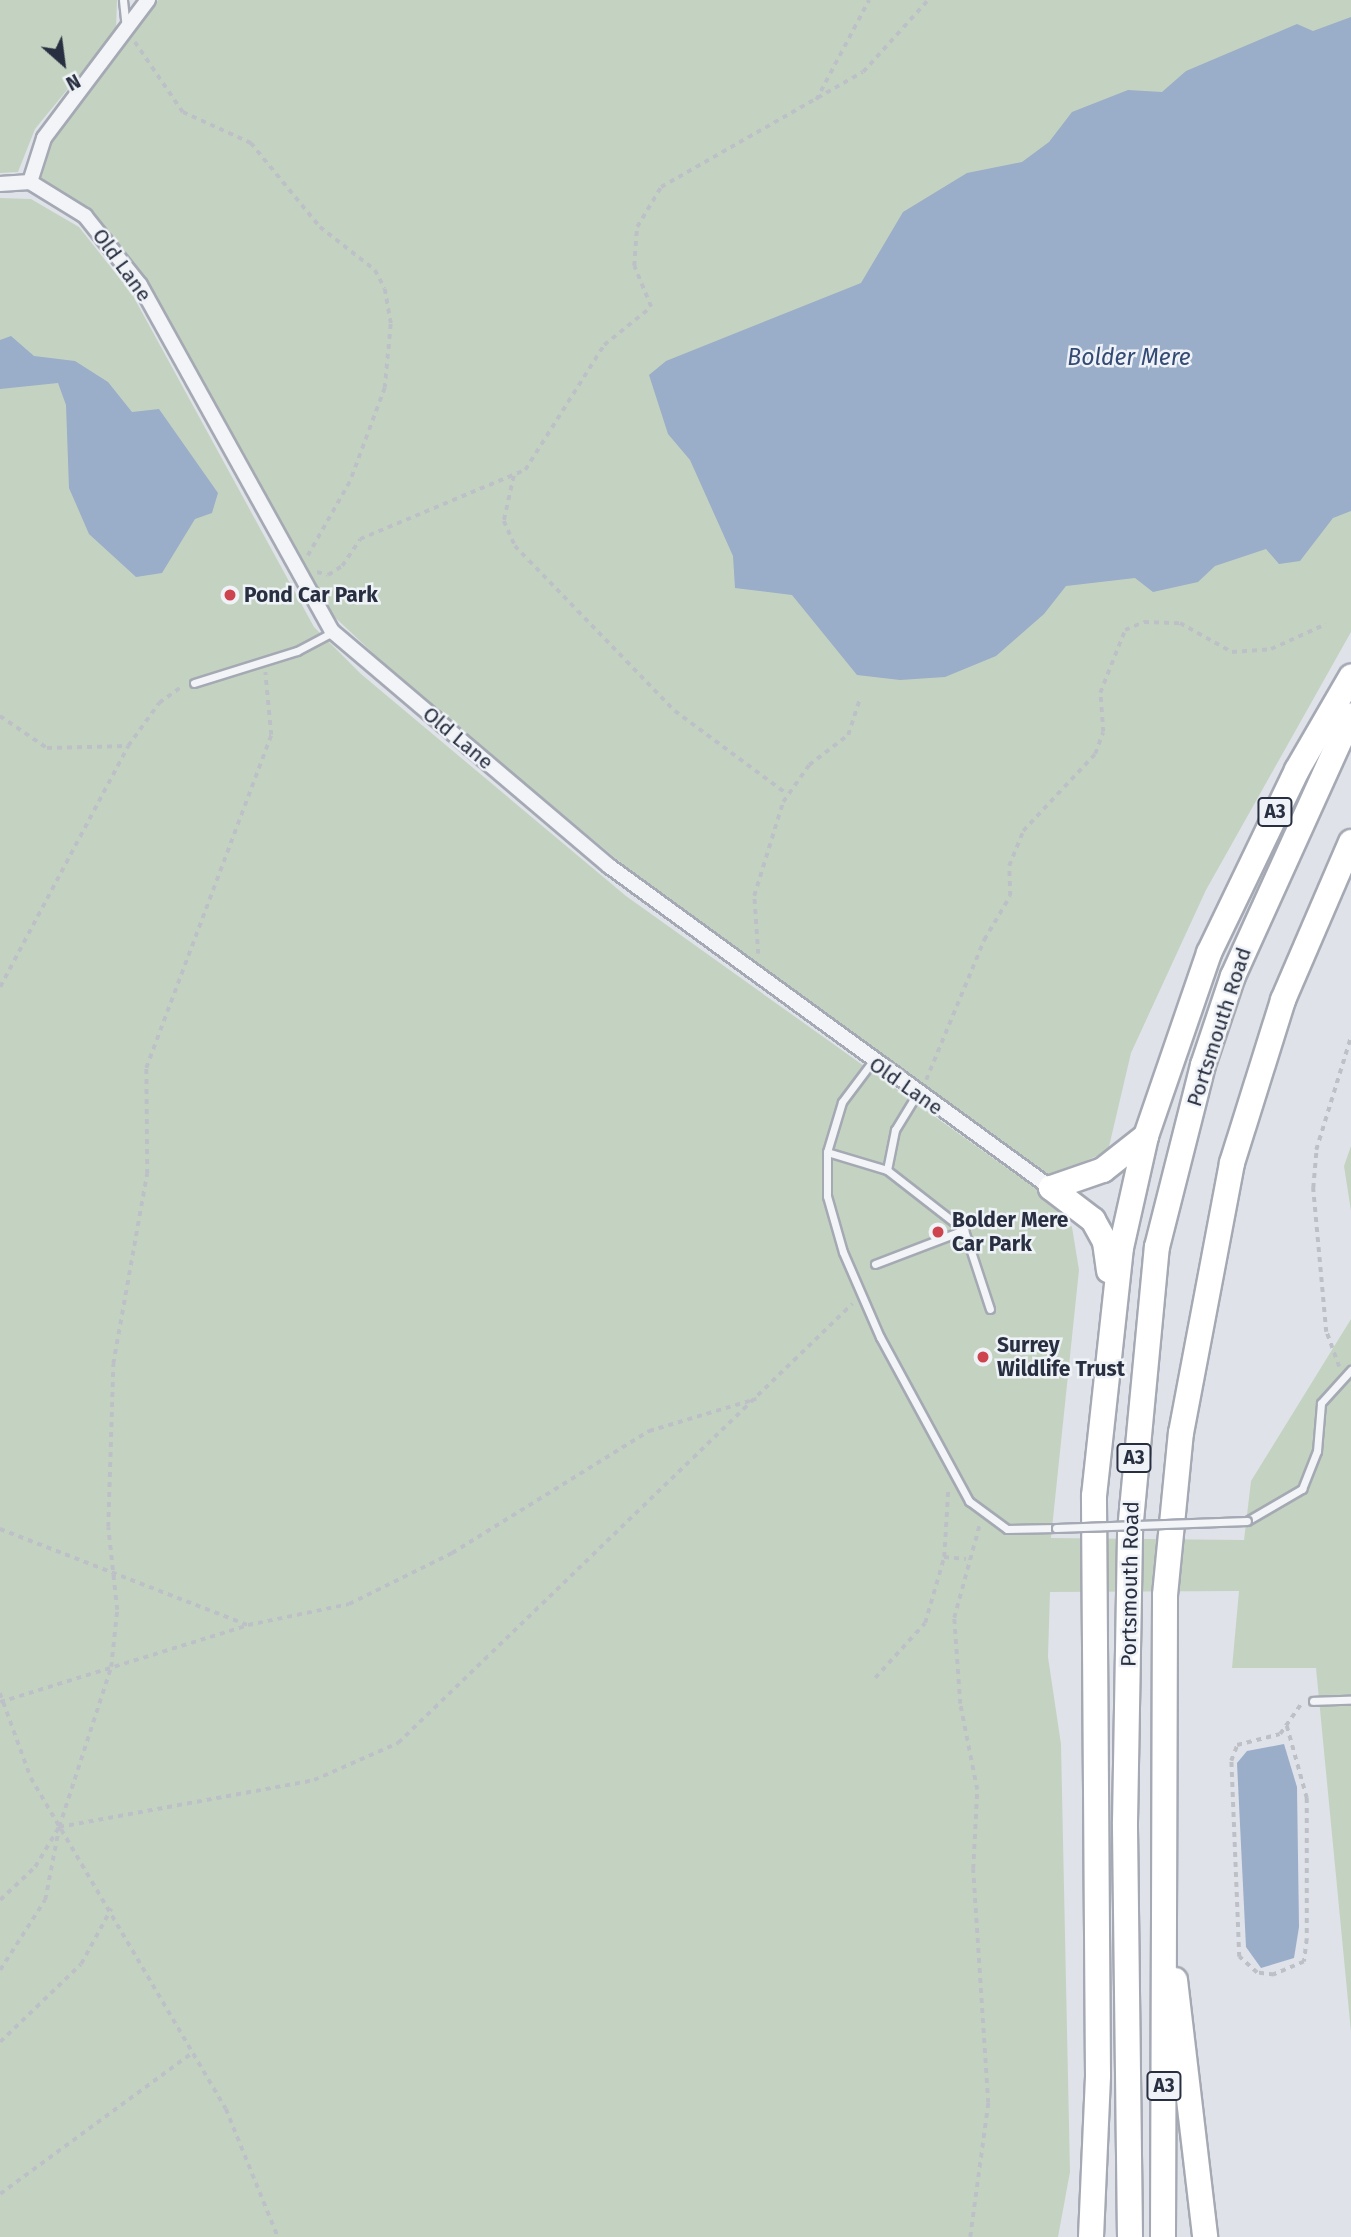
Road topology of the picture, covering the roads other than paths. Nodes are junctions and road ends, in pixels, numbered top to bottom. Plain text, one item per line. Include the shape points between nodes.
1 (123, 0) edge
2 (149, 0) edge
3 (127, 31) junction
4 (30, 182) junction
5 (0, 184) edge
6 (332, 631) junction
7 (1351, 677) edge
8 (194, 683) road end
9 (1351, 716) edge
10 (1351, 842) edge
11 (872, 1062) junction
12 (917, 1094) junction
13 (1146, 1136) junction
14 (827, 1152) junction
15 (887, 1170) junction
16 (1051, 1188) junction
17 (964, 1230) junction
18 (875, 1264) dead end
19 (1113, 1307) junction
20 (990, 1309) dead end
21 (1351, 1370) edge
22 (1351, 1700) edge
23 (1313, 1701) road end
24 (1165, 1935) junction
25 (1091, 2237) edge
26 (1130, 2237) edge
27 (1163, 2237) edge
28 (1205, 2237) edge

1 - 3 lane via 120,15
2 - 3 street
3 - 4 street via 44,138
4 - 5 street
4 - 6 street, Old Lane via 85,216 140,285
6 - 8 lane
6 - 11 street, Old Lane via 609,866
7 - 13 highway, A3 via 1297,770 1214,941
9 - 26 highway, Portsmouth Road / A3 via 1233,976 1202,1065 1157,1247 1130,1531 1125,1822
10 - 24 highway, Portsmouth Road / A3 via 1283,1000 1232,1163 1181,1433 1165,1595
11 - 12 street, Old Lane
11 - 14 lane via 842,1102
12 - 15 lane via 895,1130
12 - 16 street, Old Lane
13 - 16 highway via 1103,1171
13 - 19 highway, A3
14 - 15 lane
14 - 21 lane, bridge via 830,1208 863,1295 951,1474 983,1516 1007,1529 1247,1521 1302,1489 1312,1472 1321,1403
15 - 17 lane
16 - 19 highway, A3 via 1076,1203 1105,1242
17 - 18 lane
17 - 20 lane
19 - 25 highway, A3 via 1093,1551 1098,2075
22 - 23 lane
24 - 27 highway, Portsmouth Road / A3
24 - 28 highway, A3 via 1185,2037

